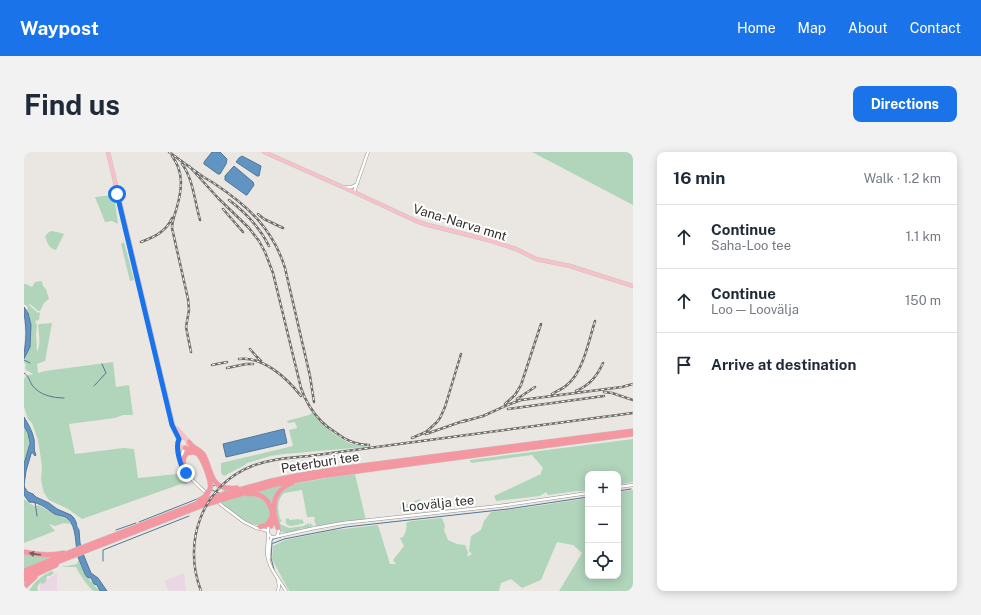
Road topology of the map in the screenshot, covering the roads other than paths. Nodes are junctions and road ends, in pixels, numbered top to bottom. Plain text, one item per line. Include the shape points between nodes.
1 (108, 152) edge
2 (264, 152) edge
3 (368, 152) edge
4 (357, 183) junction
5 (344, 187) junction
6 (354, 192) junction
7 (633, 286) edge
8 (172, 419) junction
9 (633, 431) edge
10 (633, 434) edge
11 (184, 437) junction
12 (179, 439) junction
13 (189, 442) junction
14 (179, 446) junction
15 (185, 448) junction
16 (200, 457) junction
17 (183, 465) junction
18 (186, 473) junction
19 (321, 476) junction
20 (260, 484) junction
21 (633, 485) edge
22 (621, 487) edge
23 (204, 491) dead end
24 (585, 493) edge
25 (226, 498) junction
26 (220, 504) dead end
27 (178, 511) junction
28 (272, 516) junction
29 (252, 526) junction
30 (270, 526) junction
31 (260, 527) junction
32 (278, 530) junction
33 (268, 533) junction
34 (290, 533) junction
35 (277, 536) junction
36 (272, 537) junction
37 (85, 549) junction
38 (24, 552) edge
39 (74, 553) junction
40 (68, 558) junction
41 (269, 562) junction
42 (24, 571) edge
43 (41, 573) junction
44 (24, 575) edge
45 (276, 577) junction
46 (24, 580) edge
47 (24, 587) edge
48 (278, 590) edge
49 (286, 590) edge

1 - 8 main road
2 - 5 main road, Vana-Narva mnt
3 - 4 street
4 - 5 street via 352,187
4 - 6 street
5 - 6 main road, Vana-Narva mnt
6 - 7 main road, Vana-Narva mnt via 428,225 492,241 536,259 570,266
8 - 11 main road
8 - 12 main road
9 - 20 highway, Peterburi tee via 321,472
10 - 19 highway, Peterburi tee
11 - 12 main road
11 - 13 main road
12 - 14 main road
13 - 15 main road
13 - 20 highway via 203,455 212,477 220,486 230,488
14 - 15 main road
14 - 18 street via 180,461
15 - 16 highway via 195,451
15 - 17 street via 181,456
16 - 17 highway via 194,452 187,453
16 - 27 highway via 210,482 210,490 204,498
17 - 18 street
18 - 23 street
19 - 25 highway, Peterburi tee via 277,484
19 - 32 highway via 289,484 278,492 274,506
20 - 27 highway, Peterburi tee via 214,497
21 - 22 street
24 - 34 street, Loovälja tee via 499,506 343,523
25 - 28 highway via 251,493 261,496 270,505
25 - 37 highway, Peterburi tee
26 - 29 street
27 - 37 highway, Peterburi tee
28 - 30 highway via 273,522
28 - 31 highway via 269,523
29 - 31 street
29 - 33 street
30 - 31 street
30 - 32 street
30 - 33 street
32 - 34 street, Loovälja tee
32 - 35 street
33 - 36 street
33 - 41 street
34 - 35 street, Loovälja tee
35 - 36 street
36 - 41 street
37 - 39 highway, Peterburi tee
39 -> 38 highway via 36,555
39 - 40 highway, Peterburi tee
39 - 42 highway, Peterburi tee
40 - 43 highway
40 - 44 highway, Peterburi tee
41 - 45 street
43 - 46 highway
43 - 47 highway
45 - 48 street
45 - 49 street
48 - 49 street

